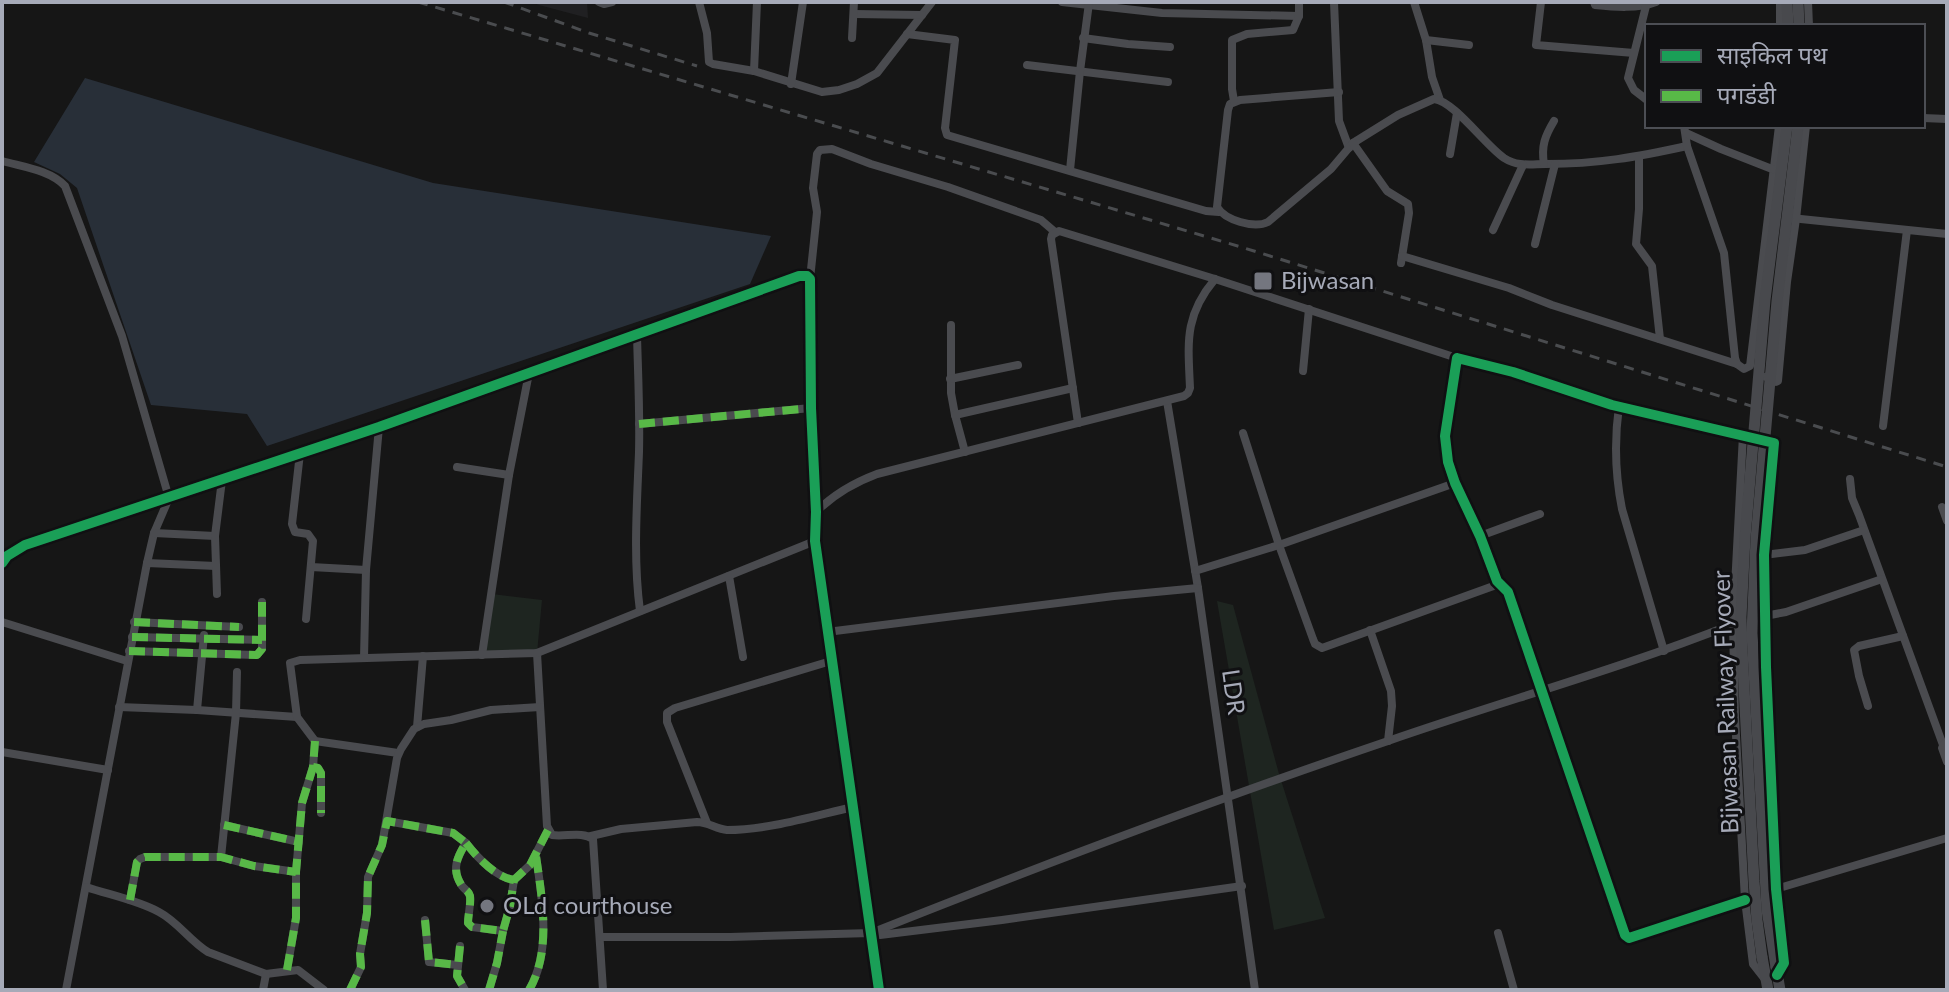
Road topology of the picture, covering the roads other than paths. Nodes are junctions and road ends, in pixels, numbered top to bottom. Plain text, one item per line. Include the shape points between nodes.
1 (599, 2) edge
2 (612, 2) edge
3 (699, 2) edge
4 (757, 2) edge
5 (803, 2) edge
6 (854, 2) edge
7 (932, 2) edge
8 (1062, 2) edge
9 (1179, 2) edge
10 (1299, 2) edge
11 (1334, 2) edge
12 (1414, 2) edge
13 (1541, 2) edge
14 (1594, 2) edge
15 (1780, 2) edge
16 (1787, 2) edge
17 (1798, 2) edge
18 (1808, 2) edge
19 (1650, 3) edge
20 (1089, 4) edge
21 (854, 14) junction
22 (1179, 14) junction
23 (922, 15) junction
24 (1299, 16) junction
25 (1780, 24) edge
26 (1788, 24) edge
27 (1799, 24) edge
28 (1809, 24) edge
29 (907, 34) junction
30 (852, 38) dead end
31 (1083, 38) junction
32 (1426, 40) junction
33 (1469, 45) dead end
34 (1170, 47) dead end
35 (1634, 53) junction
36 (1027, 65) dead end
37 (754, 71) junction
38 (1080, 71) junction
39 (1168, 82) dead end
40 (791, 84) junction
41 (1339, 92) junction
42 (1645, 99) edge
43 (1440, 100) junction
44 (1234, 101) junction
45 (1457, 113) junction
46 (1925, 118) edge
47 (1947, 119) edge
48 (1554, 121) dead end
49 (1779, 128) edge
50 (1787, 128) edge
51 (1798, 128) edge
52 (1806, 128) edge
53 (1688, 130) edge
54 (1351, 145) junction
55 (1687, 146) junction
56 (1450, 154) dead end
57 (1639, 157) junction
58 (2, 161) edge
59 (1544, 164) junction
60 (1555, 164) junction
61 (1523, 165) junction
62 (1772, 169) junction
63 (1070, 170) junction
64 (1219, 212) junction
65 (1767, 216) junction
66 (1796, 219) junction
67 (1493, 230) dead end
68 (1907, 230) junction
69 (1055, 232) junction
70 (1947, 234) edge
71 (1535, 244) dead end
72 (810, 279) junction
73 (1215, 279) junction
74 (1309, 309) junction
75 (951, 325) dead end
76 (637, 335) junction
77 (1660, 339) junction
78 (1457, 358) junction
79 (1737, 364) junction
80 (1018, 365) dead end
81 (1748, 368) junction
82 (1303, 371) dead end
83 (529, 373) junction
84 (950, 379) junction
85 (1073, 388) junction
86 (1167, 401) junction
87 (1619, 406) junction
88 (811, 408) junction
89 (955, 415) junction
90 (1078, 423) junction
91 (639, 424) junction
92 (1883, 426) dead end
93 (379, 427) junction
94 (1243, 433) dead end
95 (1743, 435) junction
96 (965, 452) junction
97 (300, 453) junction
98 (457, 467) dead end
99 (509, 475) junction
100 (1850, 479) dead end
101 (222, 480) junction
102 (1455, 483) junction
103 (169, 498) junction
104 (1942, 507) dead end
105 (816, 512) junction
106 (1540, 514) dead end
107 (1947, 521) edge
108 (1864, 530) junction
109 (154, 533) junction
110 (215, 536) junction
111 (1480, 536) junction
112 (815, 541) junction
113 (1279, 545) junction
114 (1764, 555) junction
115 (2, 563) edge
116 (147, 563) junction
117 (216, 566) junction
118 (311, 567) junction
119 (366, 570) junction
120 (1195, 571) junction
121 (729, 576) junction
122 (1882, 579) junction
123 (1499, 584) junction
124 (1198, 588) junction
125 (217, 594) dead end
126 (262, 602) dead end
127 (640, 611) junction
128 (1765, 616) junction
129 (306, 619) dead end
130 (2, 622) edge
131 (134, 622) junction
132 (1733, 624) junction
133 (204, 627) junction
134 (239, 627) dead end
135 (1370, 630) junction
136 (827, 632) junction
137 (1903, 636) junction
138 (132, 637) junction
139 (204, 639) junction
140 (262, 640) junction
141 (129, 651) junction
142 (1664, 651) junction
143 (202, 653) junction
144 (537, 653) junction
145 (482, 655) junction
146 (423, 656) junction
147 (743, 657) dead end
148 (364, 658) junction
149 (127, 661) junction
150 (831, 661) junction
151 (237, 672) dead end
152 (1541, 689) junction
153 (1868, 706) dead end
154 (119, 707) junction
155 (540, 707) junction
156 (197, 710) junction
157 (236, 713) junction
158 (297, 717) junction
159 (417, 727) junction
160 (315, 741) junction
161 (1388, 741) junction
162 (1945, 743) edge
163 (2, 752) edge
164 (398, 753) junction
165 (1947, 762) edge
166 (313, 767) junction
167 (108, 770) junction
168 (1228, 798) junction
169 (853, 807) junction
170 (321, 813) dead end
171 (387, 821) junction
172 (707, 823) junction
173 (224, 825) junction
174 (548, 830) junction
175 (591, 836) junction
176 (1947, 838) edge
177 (299, 842) junction
178 (466, 843) junction
179 (536, 856) junction
180 (221, 857) junction
181 (296, 872) junction
182 (514, 880) junction
183 (1242, 886) junction
184 (86, 887) junction
185 (1776, 889) junction
186 (130, 900) junction
187 (1745, 900) junction
188 (425, 920) dead end
189 (503, 931) junction
190 (871, 933) junction
191 (1498, 933) dead end
192 (601, 937) junction
193 (460, 946) dead end
194 (458, 965) junction
195 (287, 970) junction
196 (266, 974) junction
197 (1772, 978) edge
198 (66, 990) edge
199 (263, 990) edge
200 (324, 990) edge
201 (350, 990) edge
202 (465, 990) edge
203 (489, 990) edge
204 (529, 990) edge
205 (603, 990) edge
206 (879, 990) edge
207 (1255, 990) edge
208 (1514, 990) edge
209 (1780, 990) edge

1 - 2 street
3 - 37 street via 709,62
4 - 37 street
5 - 40 street
6 - 21 street
7 - 23 street
8 - 20 street
9 - 22 street
10 - 24 street
11 - 41 street
12 - 32 street
13 - 35 street via 1536,45
14 - 19 street
15 - 25 street
16 - 26 main road
17 - 27 main road
18 - 28 street
19 - 35 street
20 - 22 street
20 - 31 street
21 - 23 street
21 - 30 street
22 - 24 street
23 - 29 street
24 - 44 street via 1293,30 1232,40
29 - 40 street via 868,79 822,92
29 - 63 street via 955,40 947,135
31 - 34 street
31 - 38 street
32 - 33 street
32 - 43 street
35 - 42 street via 1629,84
36 - 38 street
37 - 40 street
38 - 39 street
38 - 63 street
41 - 44 street
41 - 54 street via 1339,121
43 - 45 street
43 - 54 street via 1398,115
44 - 64 street via 1228,110
45 - 56 street
45 - 61 street via 1505,159
46 - 47 street
48 - 59 street via 1541,150
49 - 62 street
50 - 197 main road, Bijwasan Railway Flyover, bridge via 1765,300 1741,617 1757,920 1762,957
51 - 197 main road, Bijwasan Railway Flyover, bridge via 1777,301 1753,621
52 - 66 street
53 - 55 street
53 - 62 street via 1710,145
54 - 64 street via 1331,169 1262,225
54 - 77 street via 1387,191 1408,204 1402,259
55 - 57 street
55 - 79 street via 1724,253
57 - 60 street
57 - 77 street via 1636,244 1652,266
58 - 103 street via 51,175 65,186 122,336
59 - 60 street
59 - 61 street
60 - 71 street
61 - 67 street
62 - 65 street
63 - 64 street
65 - 66 street
65 - 81 street
66 - 68 street
66 - 81 street via 1778,381
68 - 70 street
68 - 92 street
69 - 72 street via 1041,220 822,150 815,164 817,212
69 - 73 street
69 - 85 street via 1051,239
72 - 76 street via 799,276
72 - 88 street
73 - 74 street
73 - 86 street via 1191,321 1190,388 1184,396
74 - 78 street
74 - 82 street
75 - 84 street
76 - 83 street
76 - 91 street
77 - 79 street
78 - 87 street
78 - 102 street via 1445,436
79 - 81 street
80 - 84 street
83 - 93 street
83 - 99 street
84 - 89 street
85 - 89 street
85 - 90 street
86 - 90 street
86 - 120 street, LDR
87 - 95 street
87 - 142 street via 1615,463 1620,499
88 - 91 street
88 - 105 street
89 - 96 street
90 - 96 street
91 - 127 street via 635,526
93 - 97 street
93 - 119 street
94 - 113 street
95 - 114 street via 1774,443
95 - 132 street
96 - 105 street via 866,478
97 - 101 street
97 - 118 street via 292,524 295,532 311,537
98 - 99 street
99 - 145 street
100 - 108 street
101 - 103 street
101 - 110 street
102 - 111 street
102 - 113 street
103 - 109 street
103 - 115 street via 25,545
104 - 107 street
105 - 112 street
106 - 111 street
108 - 114 street via 1805,550
108 - 122 street
109 - 110 street
109 - 116 street
110 - 117 street
111 - 123 street
112 - 121 street
112 - 136 street
113 - 120 street
113 - 135 street via 1315,644 1322,648
114 - 128 street
116 - 117 street
116 - 131 street
117 - 125 street
118 - 119 street
118 - 129 street
119 - 148 street
120 - 124 street, LDR
121 - 127 street
121 - 147 street
122 - 128 street
122 - 137 street
123 - 135 street
123 - 152 street via 1508,592
124 - 136 street
124 - 168 street, LDR
126 - 140 street
127 - 144 street
128 - 185 street
130 - 149 street
131 - 133 street
131 - 138 street
132 - 142 street
132 - 187 street
133 - 134 street
133 - 139 street
135 - 161 street via 1391,691
136 - 150 street
137 - 153 street via 1854,650
137 - 162 street
138 - 139 street
138 - 141 street
139 - 140 street
139 - 143 street
140 - 143 street via 257,655
141 - 143 street
141 - 149 street
142 - 152 street
143 - 156 street
144 - 145 street
144 - 155 street
145 - 146 street
146 - 148 street
146 - 159 street
148 - 158 street via 290,663
149 - 154 street
150 - 169 street
150 - 172 street via 667,713
151 - 157 street
152 - 161 street
152 - 187 street via 1626,937
154 - 156 street
154 - 167 street
155 - 159 street via 491,710
155 - 174 street
156 - 157 street
157 - 158 street
157 - 173 street
158 - 160 street
159 - 164 street
160 - 164 street
160 - 166 street
161 - 168 street
162 - 165 street
163 - 167 street
164 - 171 street
166 - 170 street via 321,773
166 - 177 street via 302,803
167 - 184 street
168 - 183 street, LDR
168 - 190 street
169 - 172 street via 752,828 725,830
169 - 190 street
171 - 178 street via 453,833
171 - 201 street via 368,877 361,967
172 - 175 street
173 - 177 street
173 - 180 street
174 - 175 street via 552,835
174 - 179 street
175 - 192 street
176 - 185 street
177 - 181 street
178 - 182 street via 480,859
178 - 189 street via 455,869 469,894 468,923
179 - 182 street
179 - 204 street via 543,927 541,963
180 - 181 street
180 - 186 street via 140,859
181 - 195 street via 296,918
182 - 189 street
183 - 190 street
183 - 207 street, LDR
184 - 186 street
184 - 198 street
185 - 197 street via 1784,963
186 - 196 street via 160,912 208,952
187 - 197 street via 1753,964
188 - 194 street via 429,962
189 - 203 street
190 - 192 street
190 - 206 street
191 - 208 street
192 - 205 street
193 - 194 street
194 - 202 street
195 - 196 street
195 - 200 street via 298,970
196 - 199 street
197 - 209 main road

